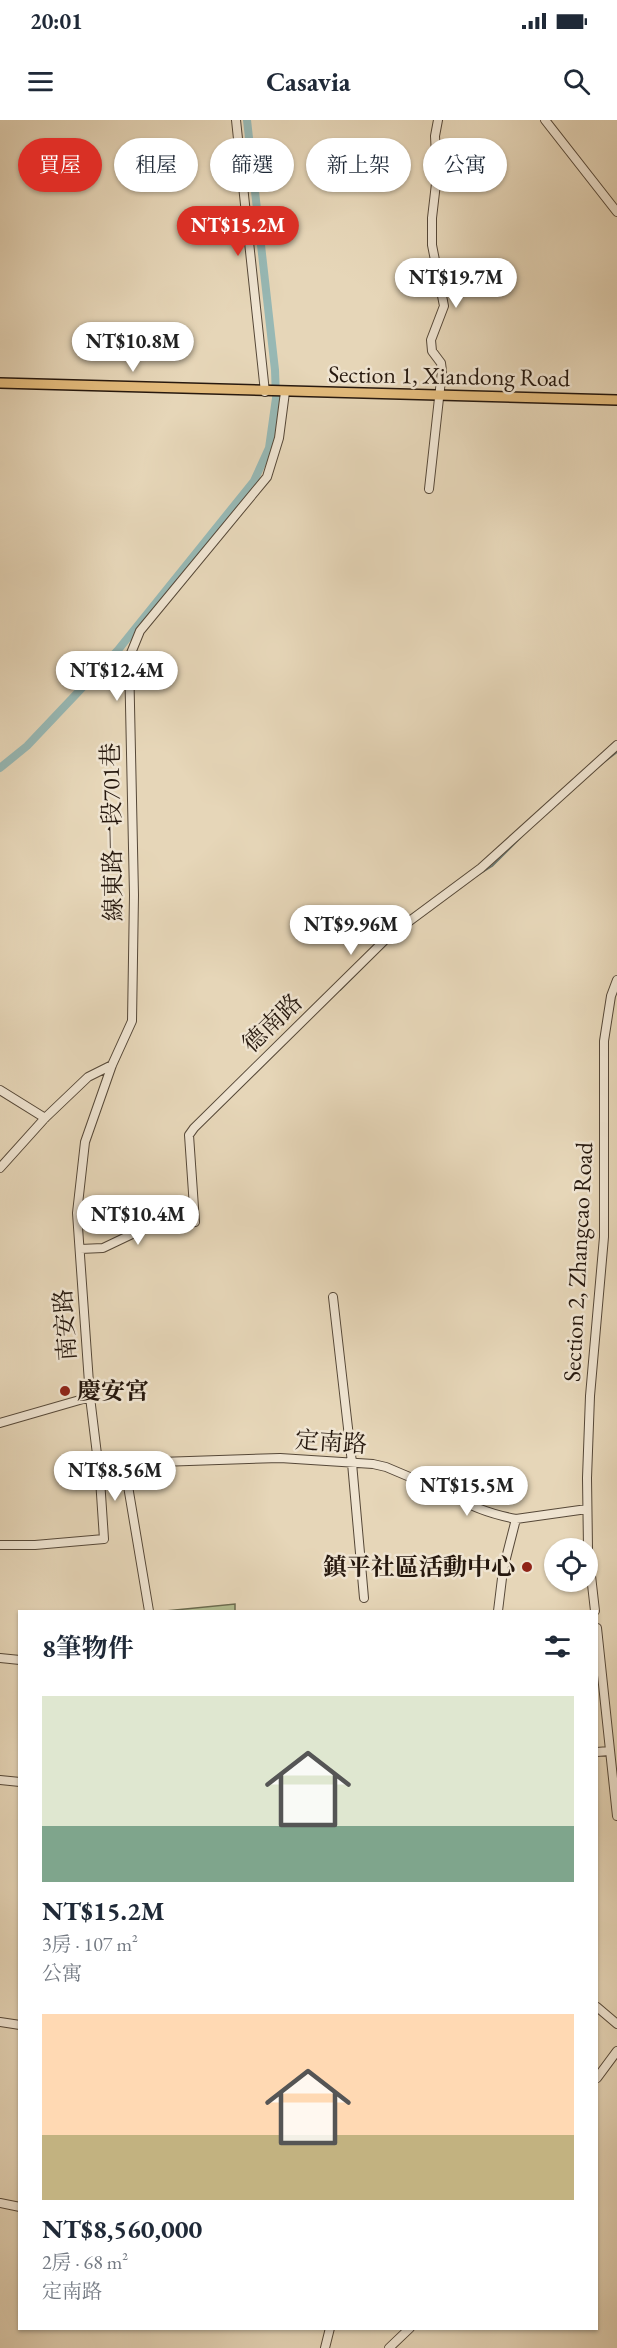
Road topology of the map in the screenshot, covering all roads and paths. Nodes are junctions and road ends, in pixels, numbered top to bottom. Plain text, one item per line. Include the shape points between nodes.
1 (236, 120) edge
2 (438, 120) edge
3 (545, 120) edge
4 (617, 212) edge
5 (0, 383) edge
6 (265, 392) junction
7 (282, 392) junction
8 (438, 395) junction
9 (617, 400) edge
10 (429, 489) dead end
11 (617, 745) edge
12 (617, 980) edge
13 (112, 1065) junction
14 (0, 1090) edge
15 (45, 1118) junction
16 (0, 1168) edge
17 (80, 1249) junction
18 (333, 1297) dead end
19 (90, 1397) junction
20 (0, 1423) edge
21 (130, 1463) junction
22 (352, 1463) junction
23 (98, 1471) junction
24 (587, 1509) junction
25 (516, 1519) junction
26 (588, 1538) edge
27 (0, 1545) edge
28 (593, 1592) edge
29 (364, 1599) dead end
30 (149, 1610) edge
31 (498, 1610) edge
32 (595, 1610) edge
33 (598, 1638) edge
34 (0, 1658) edge
35 (18, 1660) edge
36 (609, 1751) junction
37 (598, 1752) edge
38 (0, 1780) edge
39 (18, 1782) edge
40 (617, 1816) edge
41 (598, 2008) edge
42 (0, 2022) edge
43 (617, 2024) edge
44 (18, 2025) edge
45 (617, 2051) edge
46 (598, 2077) edge
47 (0, 2203) edge
48 (18, 2207) edge
49 (330, 2330) edge
50 (408, 2330) edge
51 (325, 2348) edge
52 (389, 2348) edge

1 - 6 street
2 - 8 street via 432,245 444,306 431,340 432,351 441,363
3 - 4 street
5 - 6 main road, Section 1, Xiandong Road
6 - 7 main road, Section 1, Xiandong Road
7 - 8 main road, Section 1, Xiandong Road
7 - 13 street, 線東路一段701巷 via 279,438 267,477 140,631 129,658 134,895 132,1021
8 - 9 main road, Section 1, Xiandong Road
8 - 10 street
11 - 17 street, 德南路 via 481,868 388,937 194,1128 189,1135 195,1222 146,1228 103,1248
12 - 24 street, Section 2, Zhangcao Road via 604,1041 604,1237 592,1368
13 - 15 street via 88,1077
13 - 17 street, 線東路一段701巷 via 85,1142 77,1213
14 - 15 street
15 - 16 street
17 - 19 street, 南安路
18 - 22 street
19 - 20 street
19 - 23 street, 南安路
21 - 22 street, 定南路 via 280,1458
21 - 23 street, 定南路
21 - 30 street via 128,1486
22 - 25 street, 定南路 via 386,1467 466,1503
22 - 29 street
23 - 27 street, 南安路 via 105,1539
24 - 25 street, 定南路
24 - 26 street, Section 2, Zhangcao Road
25 - 31 street
28 - 32 street, Section 2, Zhangcao Road
33 - 36 street
34 - 35 street
36 - 37 street
36 - 40 street
38 - 39 street
41 - 43 street
42 - 44 street
45 - 46 street
47 - 48 street
49 - 51 street
50 - 52 street

